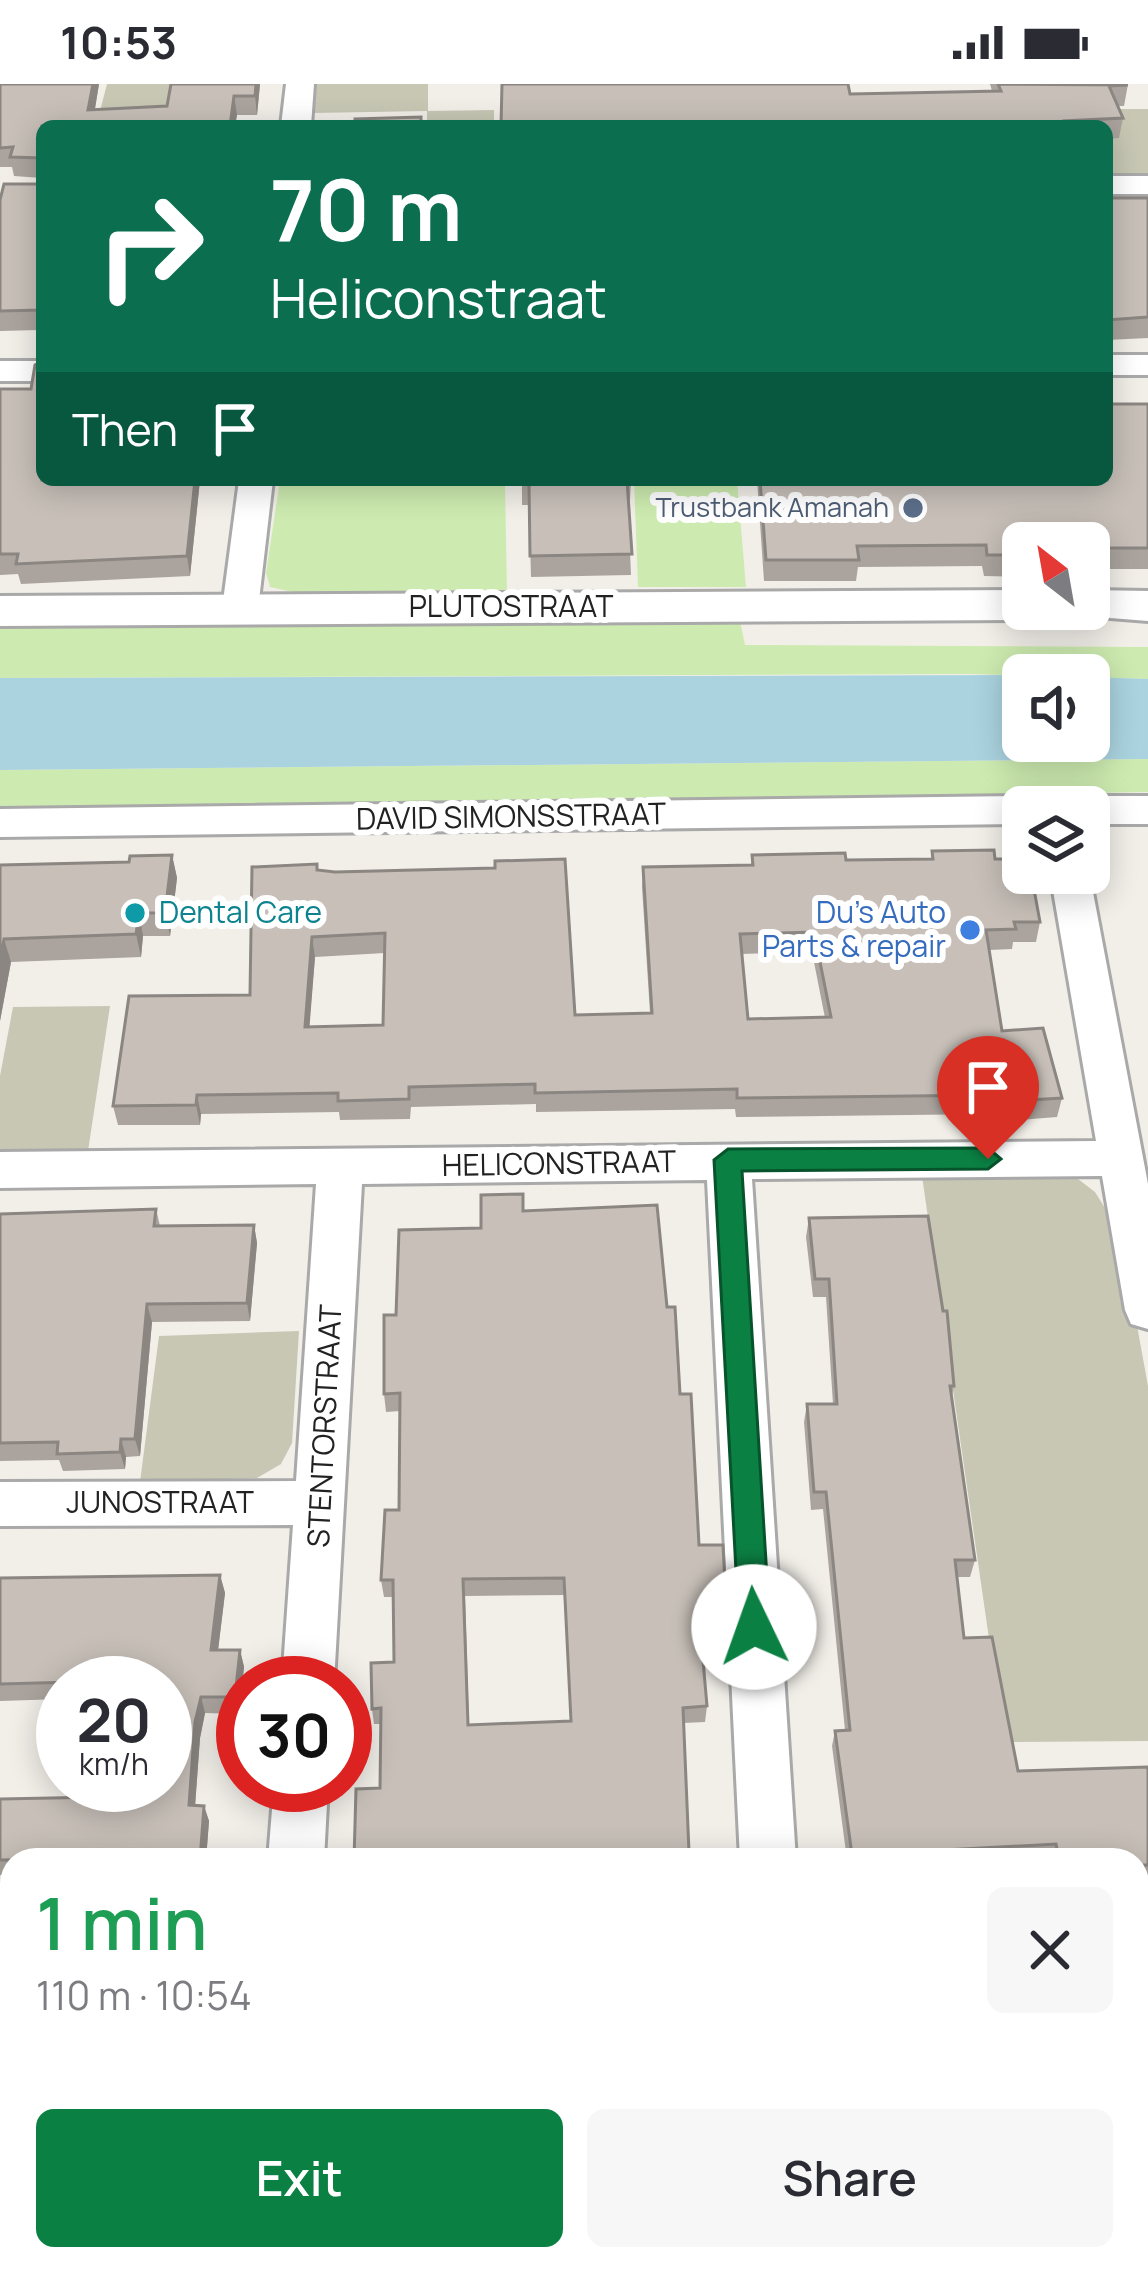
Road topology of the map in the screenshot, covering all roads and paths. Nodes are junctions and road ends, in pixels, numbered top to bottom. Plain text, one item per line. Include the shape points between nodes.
1 (300, 84) edge
2 (297, 120) edge
3 (1113, 185) edge
4 (1148, 185) edge
5 (1148, 364) edge
6 (1113, 365) edge
7 (36, 370) edge
8 (0, 371) edge
9 (255, 486) edge
10 (1002, 605) edge
11 (1110, 605) edge
12 (1148, 606) edge
13 (240, 609) junction
14 (0, 611) edge
15 (1110, 810) edge
16 (1148, 810) edge
17 (1002, 811) edge
18 (0, 823) edge
19 (1074, 894) edge
20 (1118, 1158) junction
21 (728, 1160) junction
22 (340, 1169) junction
23 (0, 1170) edge
24 (1148, 1310) edge
25 (321, 1503) junction
26 (0, 1504) edge
27 (310, 1656) edge
28 (299, 1812) edge
29 (297, 1848) edge
30 (767, 1848) edge

1 - 2 street
3 - 4 street
5 - 6 street
7 - 8 street
9 - 13 street
10 - 13 street, PLUTOSTRAAT
11 - 12 street
13 - 14 street, PLUTOSTRAAT
15 - 16 street
17 - 18 street, DAVID SIMONSSTRAAT
19 - 20 street
20 - 21 street, HELICONSTRAAT
20 - 24 street
21 - 22 street, HELICONSTRAAT
21 - 30 street
22 - 23 street, HELICONSTRAAT
22 - 25 street, STENTORSTRAAT
25 - 26 street, JUNOSTRAAT
25 - 27 street, STENTORSTRAAT
28 - 29 street

